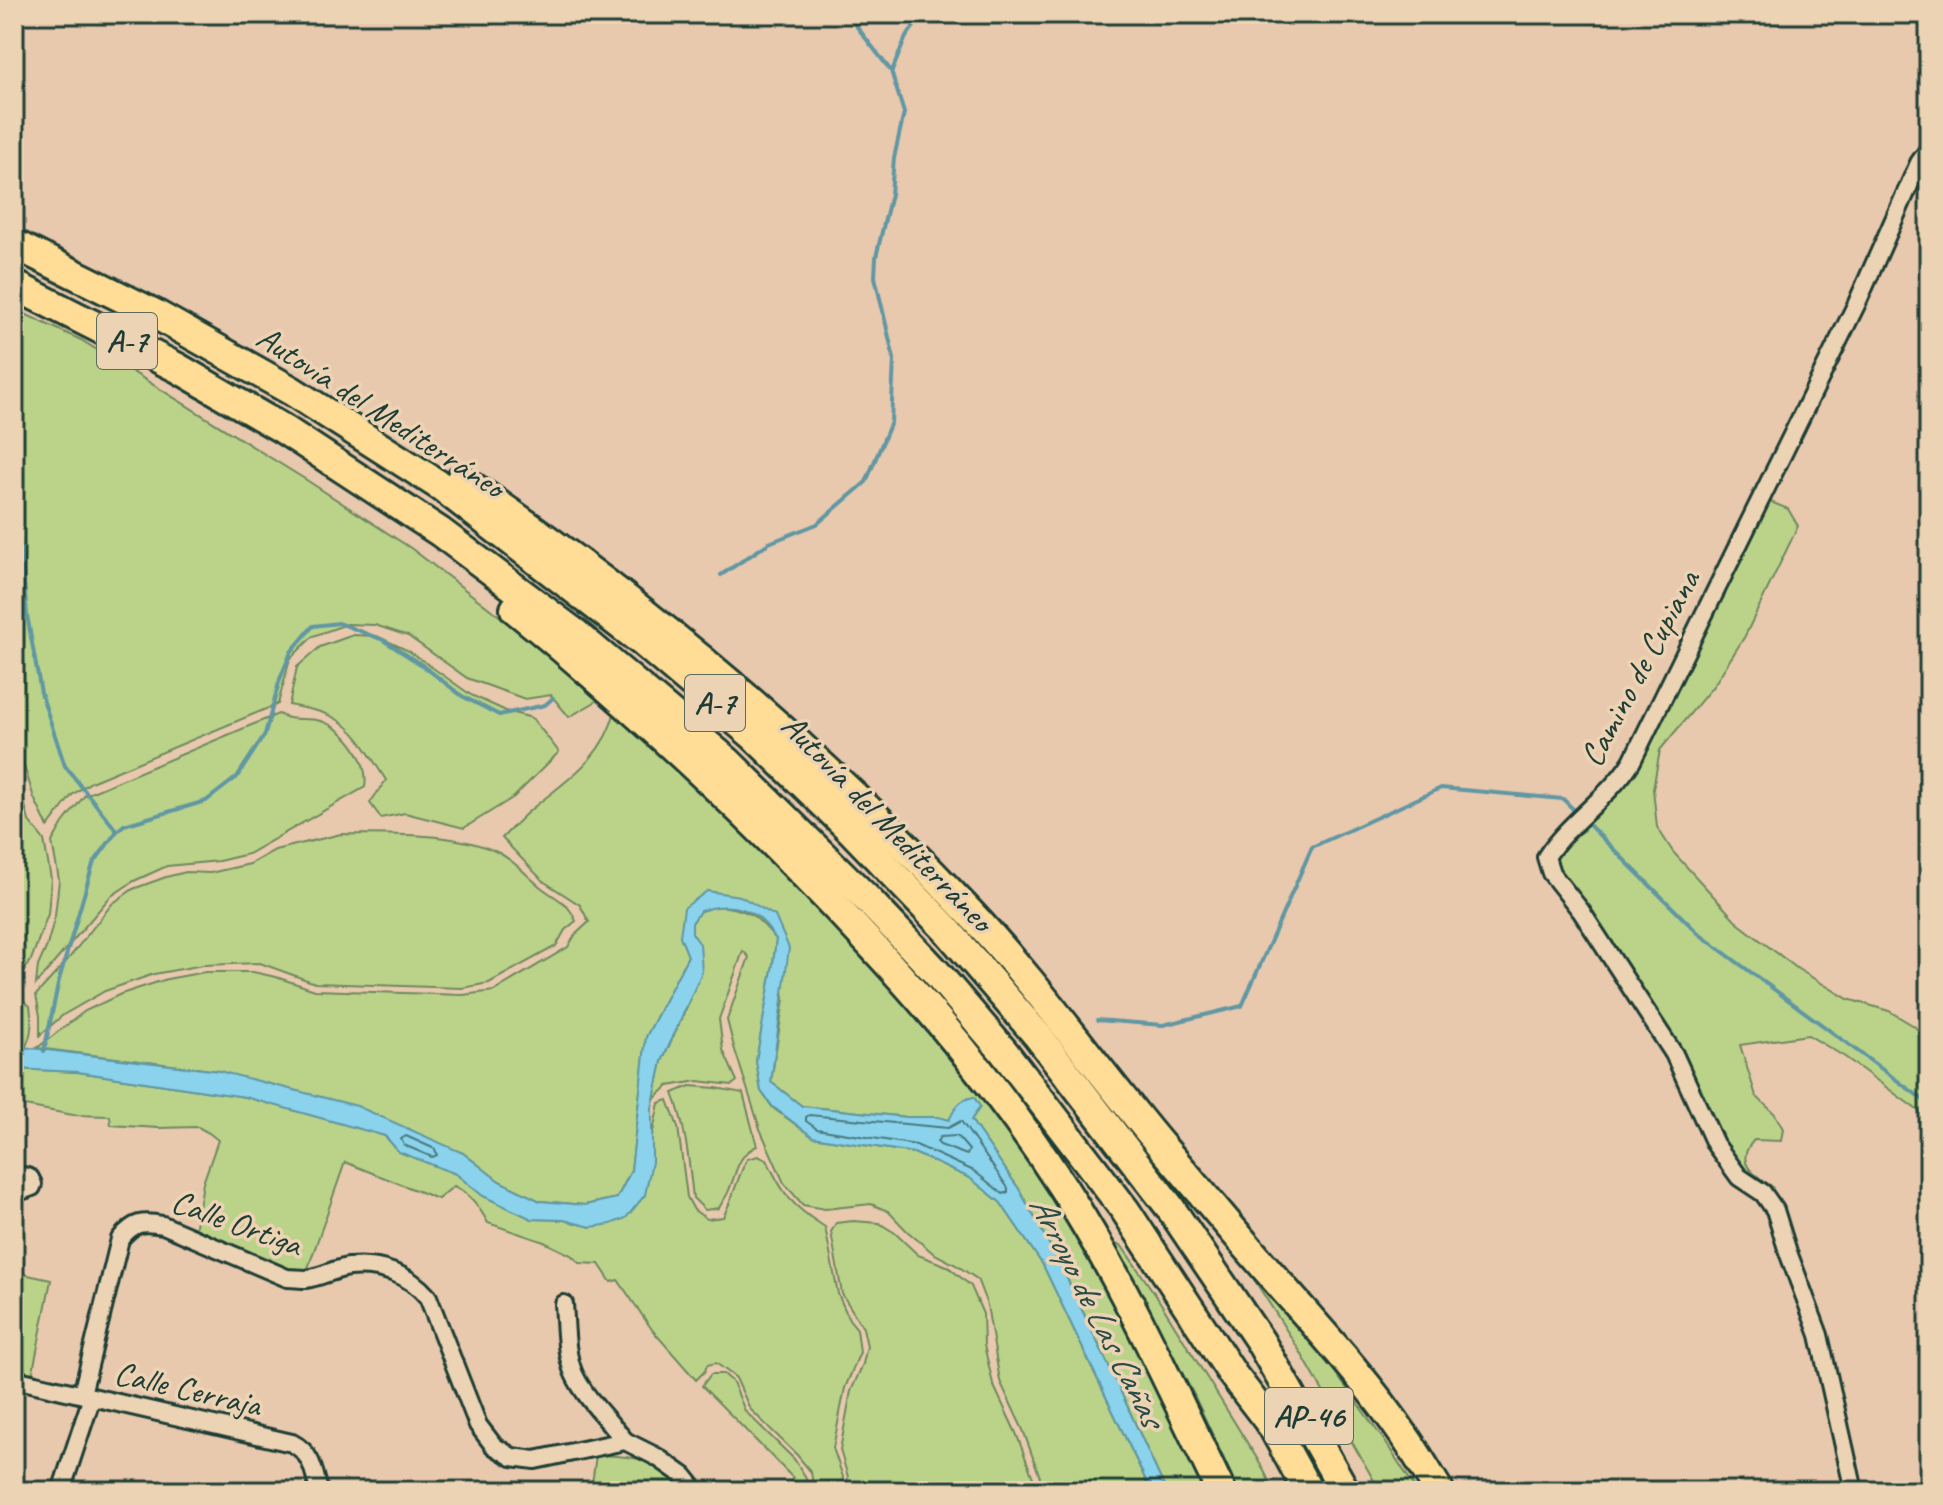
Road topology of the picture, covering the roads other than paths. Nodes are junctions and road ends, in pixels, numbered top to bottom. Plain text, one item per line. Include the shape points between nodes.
1 (1929, 149) edge
2 (14, 244) edge
3 (14, 285) edge
4 (292, 391) junction
5 (440, 532) junction
6 (564, 1304) dead end
7 (1260, 1341) junction
8 (1233, 1375) junction
9 (14, 1379) edge
10 (87, 1395) junction
11 (625, 1441) junction
12 (61, 1491) edge
13 (319, 1491) edge
14 (696, 1491) edge
15 (1221, 1491) edge
16 (1287, 1491) edge
17 (1308, 1491) edge
18 (1345, 1491) edge
19 (1357, 1491) edge
20 (1439, 1491) edge
21 (1854, 1491) edge

1 - 21 street, Camino de Cupiana via 1632,761 1546,857 1551,873 1674,1054 1715,1144 1739,1177 1763,1193 1775,1210 1819,1335
2 - 4 highway, Autovía del Mediterráneo / A-7 via 155,314
3 - 5 highway, Autovía del Mediterráneo / A-7 via 238,403
4 - 7 highway, Autovía del Mediterráneo / A-7 via 442,487 644,643 753,735 852,831 1038,1036 1169,1206
4 - 20 highway via 333,398 388,430 579,562 778,725 873,814 1058,1014 1158,1142 1338,1350 1404,1434
5 - 8 highway, Autovía del Mediterráneo / A-7 via 576,634 728,762 935,971 1125,1210
5 - 15 highway via 471,576 586,670 742,810 934,1015 1062,1185 1147,1338
6 - 11 street via 574,1375
7 - 18 highway, Autovía del Mediterráneo / A-7
7 - 19 highway, AP-46
8 - 16 highway, AP-46
8 - 17 highway, Autovía del Mediterráneo / A-7 via 1273,1427
9 - 10 street, Calle Cerraja
10 - 11 street, Calle Ortiga via 120,1239 130,1226 147,1222 287,1278 366,1267 410,1279 434,1308 478,1425 494,1446 512,1457 535,1460
10 - 12 street, Calle Ortiga
10 - 13 street, Calle Cerraja via 292,1443 311,1462
11 - 14 street via 684,1476

